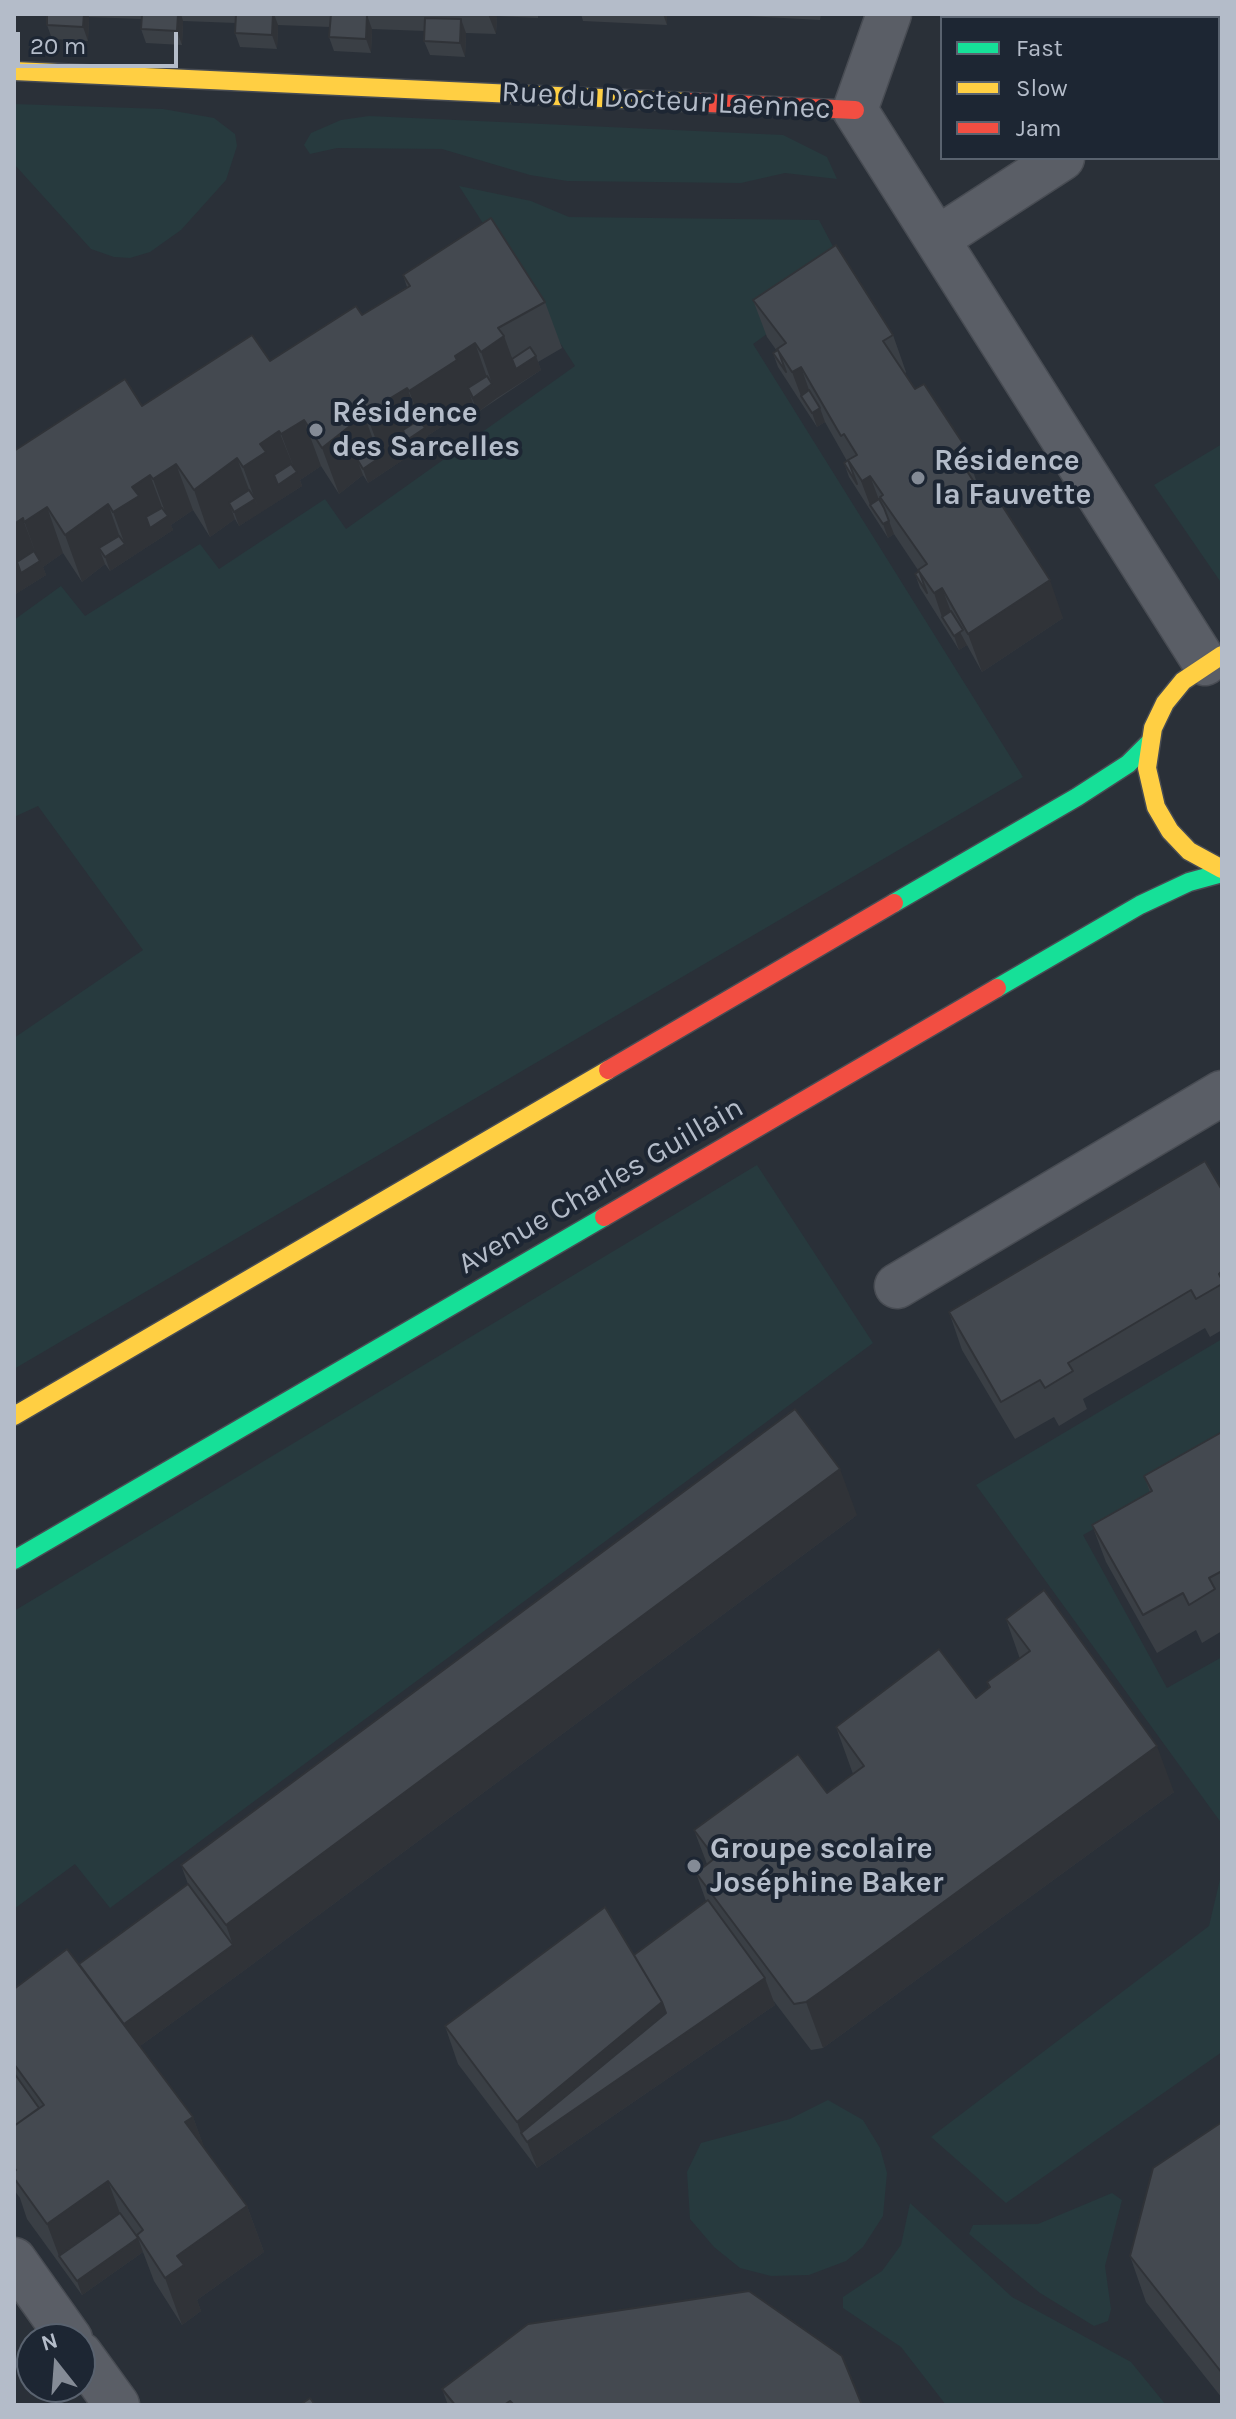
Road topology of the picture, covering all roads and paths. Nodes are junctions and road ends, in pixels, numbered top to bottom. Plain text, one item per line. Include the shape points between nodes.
1 (889, 14) edge
2 (14, 71) edge
3 (855, 110) junction
4 (1059, 160) edge
5 (937, 239) junction
6 (1214, 659) edge
7 (1150, 742) junction
8 (1222, 871) edge
9 (1222, 1093) edge
10 (897, 1286) dead end
11 (14, 1416) edge
12 (14, 1560) edge
13 (14, 2260) edge
14 (28, 2310) edge
15 (47, 2323) edge
16 (96, 2376) edge
17 (117, 2405) edge

1 - 3 street
2 - 3 street, Rue du Docteur Laennec
3 - 5 street, Rue du Docteur Laennec
4 - 5 street
5 - 6 street, Rue du Docteur Laennec
6 - 7 street via 1173,691
7 - 8 street via 1149,782 1162,819 1189,851
7 - 11 street via 1128,764 1063,805
8 - 12 street, Avenue Charles Guillain via 1140,905
9 - 10 street
13 - 14 street
14 - 15 street
16 - 17 street

